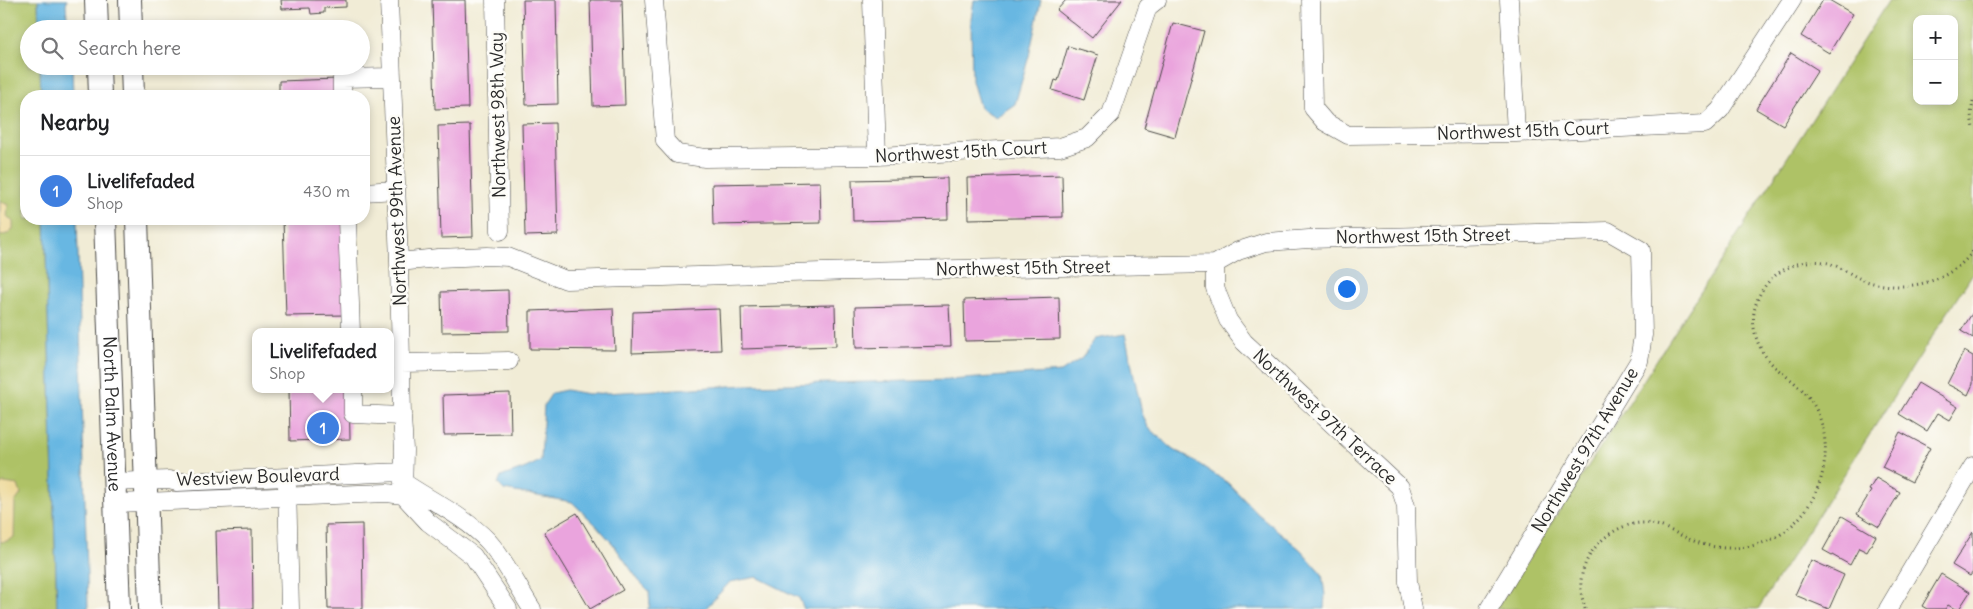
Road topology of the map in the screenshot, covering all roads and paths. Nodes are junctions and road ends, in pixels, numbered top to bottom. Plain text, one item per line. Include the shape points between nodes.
1 (96, 0) edge
2 (130, 0) edge
3 (389, 0) edge
4 (495, 0) edge
5 (654, 0) edge
6 (872, 0) edge
7 (1157, 0) edge
8 (1311, 0) edge
9 (1510, 0) edge
10 (1792, 0) edge
11 (97, 20) edge
12 (131, 20) edge
13 (99, 75) edge
14 (132, 75) edge
15 (392, 77) junction
16 (100, 90) edge
17 (133, 90) edge
18 (342, 90) edge
19 (1973, 101) edge
20 (1973, 129) edge
21 (1516, 133) junction
22 (878, 156) junction
23 (396, 190) junction
24 (370, 192) edge
25 (105, 225) edge
26 (137, 225) edge
27 (347, 225) edge
28 (500, 231) dead end
29 (1641, 250) joint
30 (1973, 250) edge
31 (399, 262) junction
32 (1215, 264) junction
33 (351, 328) edge
34 (510, 361) dead end
35 (401, 363) junction
36 (353, 393) edge
37 (402, 416) junction
38 (1973, 466) edge
39 (287, 477) junction
40 (403, 483) junction
41 (146, 491) junction
42 (115, 493) junction
43 (288, 496) junction
44 (524, 606) edge
45 (119, 609) edge
46 (150, 609) edge
47 (290, 609) edge
48 (508, 609) edge
49 (1413, 609) edge
50 (1489, 609) edge
51 (1585, 609) edge
52 (1888, 609) edge

1 - 11 main road
2 - 12 main road
3 - 15 street, Northwest 99th Avenue
4 - 28 street, Northwest 98th Way
5 - 22 street, Northwest 15th Court via 665,141 676,154 705,158
6 - 22 street
7 - 22 street, Northwest 15th Court via 1148,7 1111,114 1087,138 1060,147
8 - 21 street, Northwest 15th Court via 1313,108 1325,122 1348,135
9 - 21 street
10 - 21 street, Northwest 15th Court via 1720,110 1705,124
13 - 16 main road
14 - 17 main road
15 - 18 street via 342,78
15 - 23 street, Northwest 99th Avenue
19 - 20 path via 1970,114
23 - 24 street
23 - 31 street, Northwest 99th Avenue
25 - 42 main road, North Palm Avenue
26 - 41 main road, North Palm Avenue
27 - 33 street
29 - 32 street, Northwest 15th Street via 1608,231 1309,239 1266,242 1238,251
29 - 50 street, Northwest 97th Avenue via 1643,335 1638,361
30 - 51 path via 1943,276 1912,286 1865,281 1836,265 1811,261 1783,270 1771,279 1757,300 1754,312 1756,339 1773,365 1807,395 1816,409 1826,450 1825,466 1813,499 1788,529 1752,546 1715,548 1644,523 1616,530 1600,541 1583,572 1581,589
31 - 32 street, Northwest 15th Street via 508,257 566,280
31 - 35 street, Northwest 99th Avenue
32 - 49 street, Northwest 97th Terrace via 1216,288 1228,320 1244,342 1400,488 1406,506 1408,582
34 - 35 street
35 - 37 street, Northwest 99th Avenue
36 - 37 street via 354,414
37 - 40 street, Northwest 99th Avenue
38 - 52 street
39 - 40 street, Westview Boulevard
39 - 41 street, Westview Boulevard via 168,480
39 - 43 street
40 - 43 street, Westview Boulevard via 387,493
40 - 44 street via 462,519 488,541 504,562
40 - 48 street via 428,522 473,556
41 - 42 street, Westview Boulevard
41 - 43 street, Westview Boulevard
41 - 46 main road, North Palm Avenue
42 - 45 main road, North Palm Avenue
43 - 47 street

